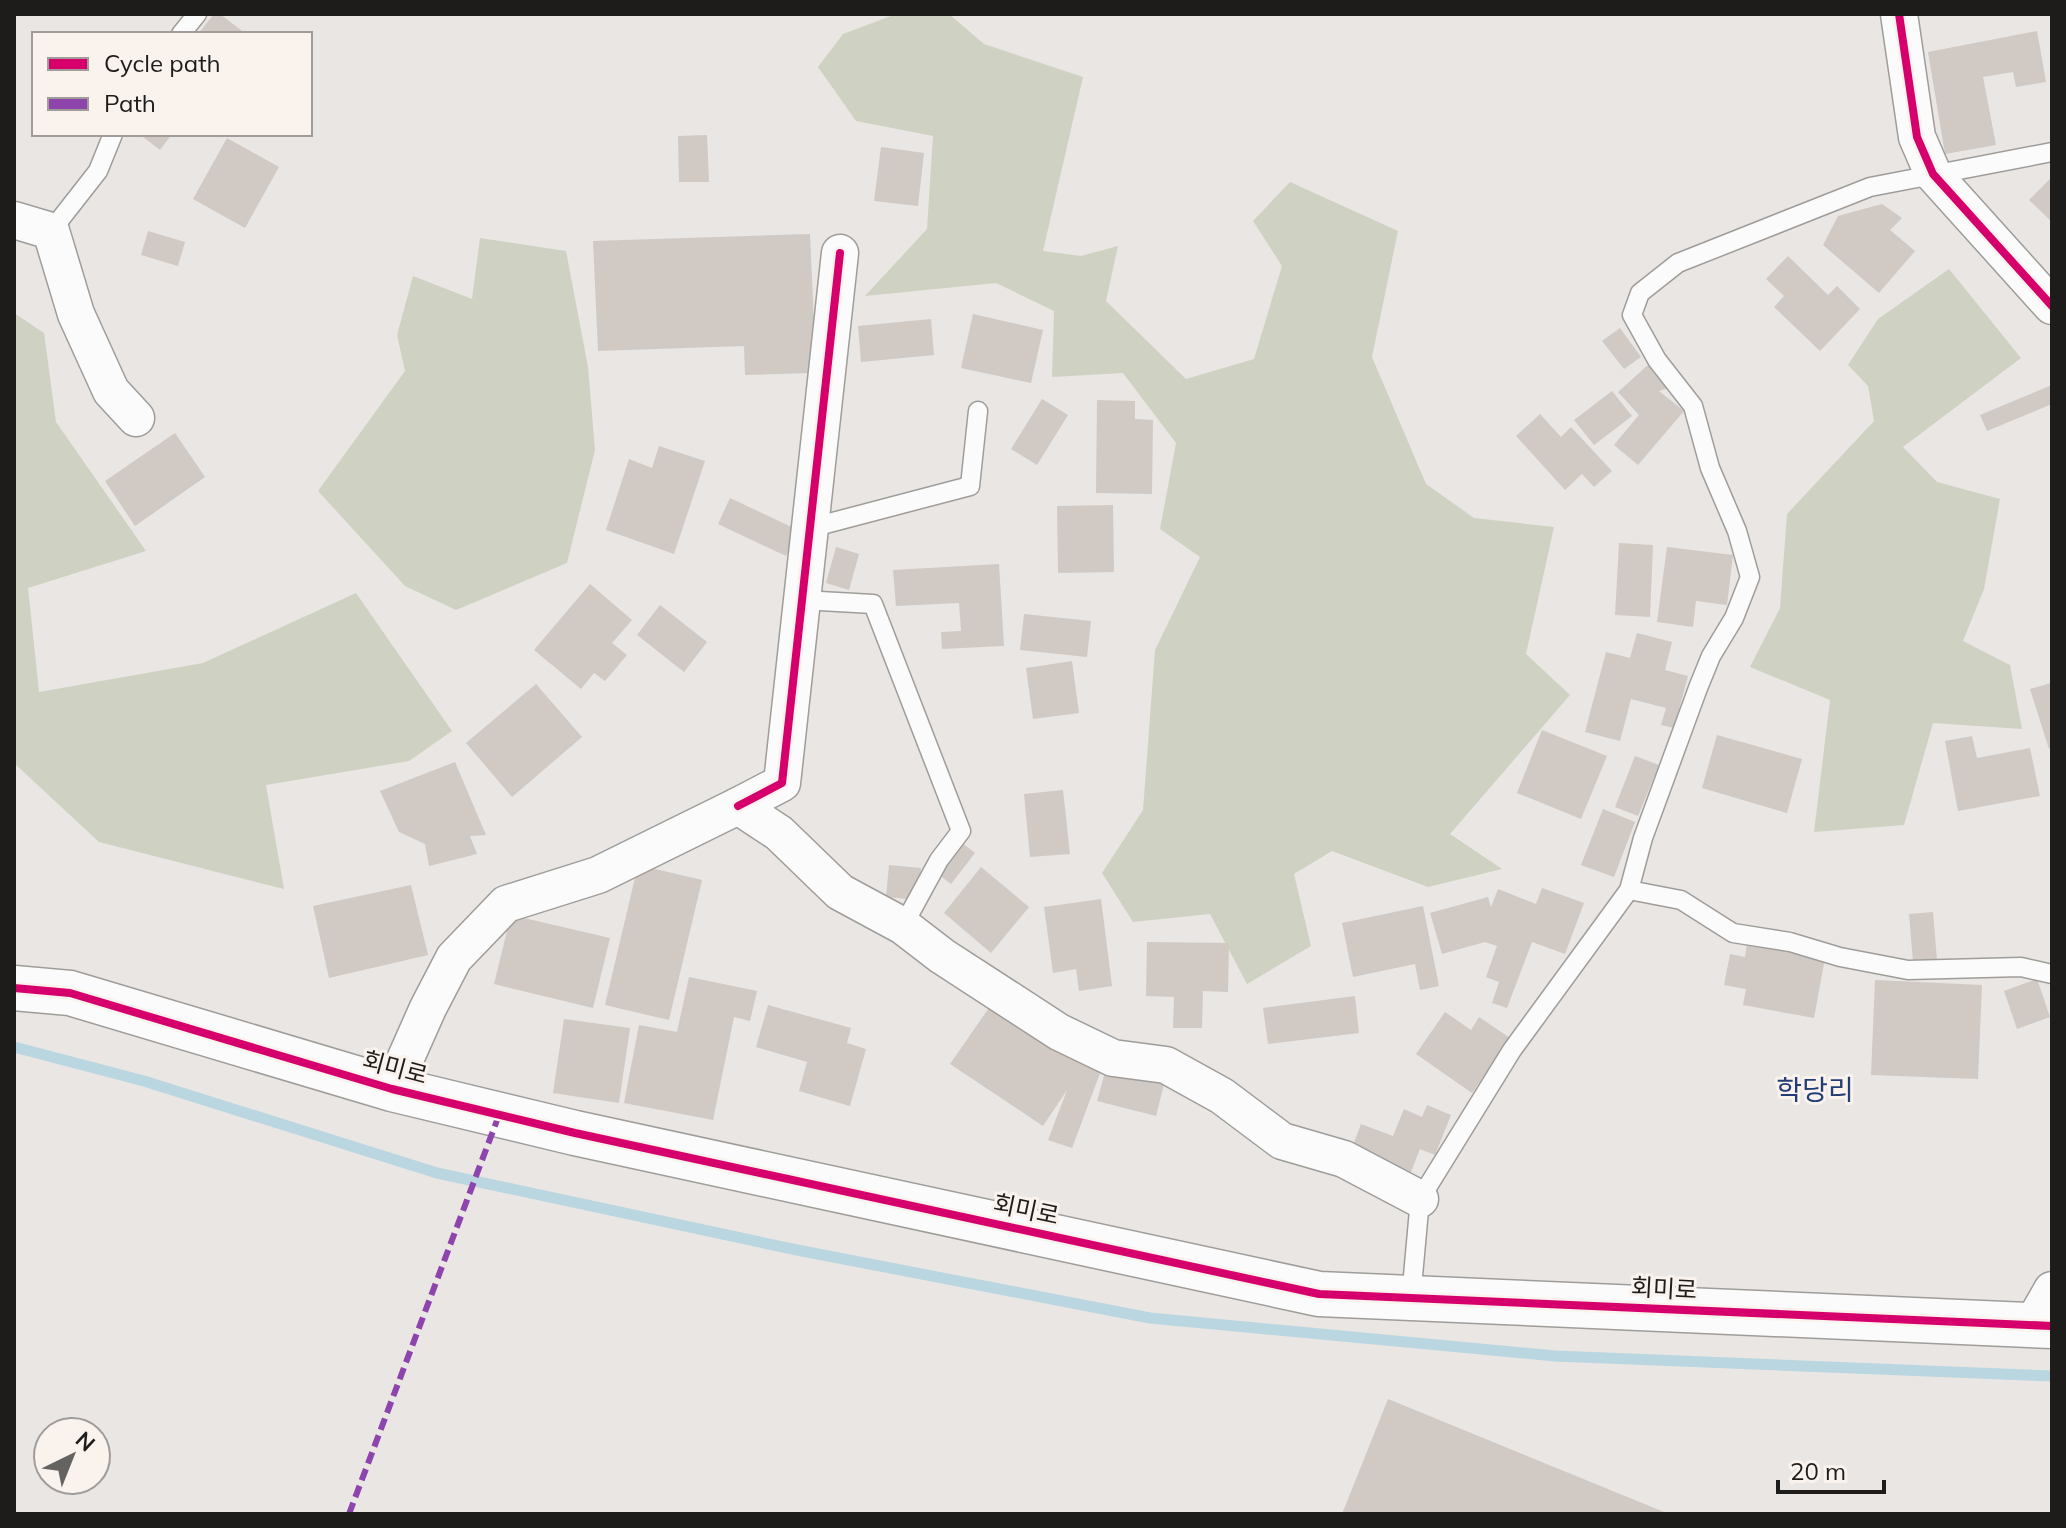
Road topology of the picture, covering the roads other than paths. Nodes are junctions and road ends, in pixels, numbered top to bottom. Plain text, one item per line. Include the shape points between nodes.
1 (197, 14) edge
2 (1899, 14) edge
3 (183, 32) edge
4 (112, 136) edge
5 (2052, 152) edge
6 (1933, 174) junction
7 (14, 220) edge
8 (51, 231) junction
9 (840, 253) dead end
10 (2052, 306) edge
11 (978, 411) dead end
12 (136, 418) dead end
13 (810, 528) junction
14 (802, 600) junction
15 (738, 806) junction
16 (1629, 890) junction
17 (903, 926) junction
18 (2052, 974) edge
19 (14, 988) edge
20 (392, 1089) junction
21 (1420, 1199) junction
22 (1411, 1298) junction
23 (2045, 1314) edge

1 - 3 lane
2 - 6 street via 1917,137
4 - 8 lane via 98,171
5 - 6 lane
6 - 10 street
6 - 16 lane via 1870,187 1678,263 1640,293 1632,315 1657,360 1693,406 1750,577 1693,700
7 - 8 street
8 - 12 street via 76,314 111,391
9 - 13 street
11 - 13 lane via 970,486
13 - 14 street
14 - 15 street via 782,783
14 - 17 lane via 873,604 961,831
15 - 17 street via 779,833 840,892
15 - 20 street via 598,875 506,904 454,958
16 - 18 lane via 1681,900 1733,933 1840,957 1908,970 2021,967
16 - 21 lane via 1512,1050
17 - 21 street via 1059,1032 1113,1058 1166,1065 1222,1096 1282,1141 1344,1159
19 - 20 street, 회미로 via 70,993
20 - 22 street, 회미로 via 1319,1294
21 - 22 lane
22 - 23 street, 회미로

